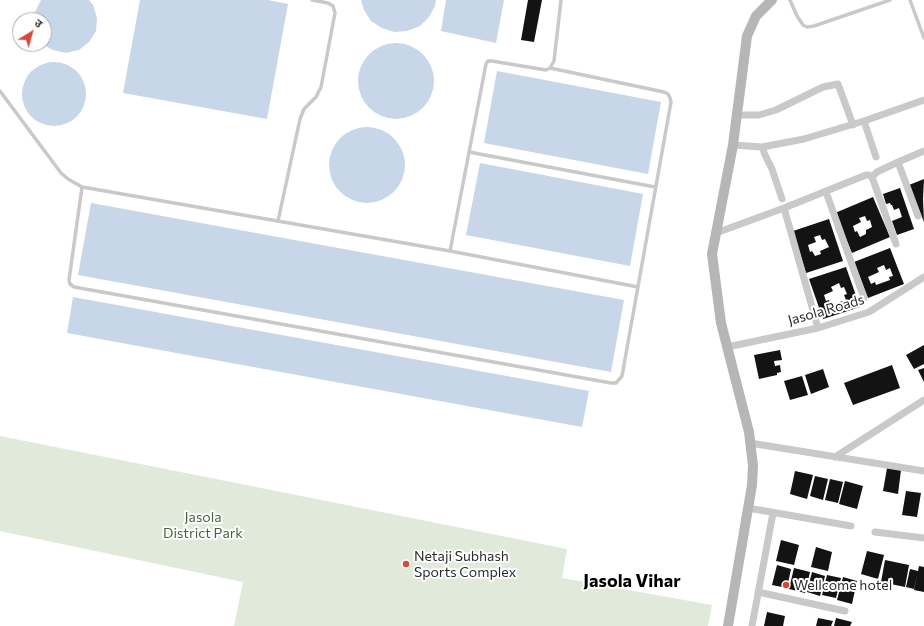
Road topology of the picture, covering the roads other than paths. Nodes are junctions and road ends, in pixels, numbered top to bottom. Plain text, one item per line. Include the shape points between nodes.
1 (312, 0) edge
2 (561, 0) edge
3 (772, 0) edge
4 (790, 0) edge
5 (890, 0) edge
6 (910, 0) edge
7 (924, 38) edge
8 (550, 68) junction
9 (0, 92) edge
10 (924, 100) edge
11 (737, 115) junction
12 (864, 121) junction
13 (853, 125) junction
14 (734, 146) junction
15 (762, 147) junction
16 (924, 151) edge
17 (469, 152) junction
18 (876, 157) dead end
19 (898, 162) junction
20 (872, 177) junction
21 (82, 187) junction
22 (655, 187) junction
23 (826, 192) junction
24 (782, 199) dead end
25 (784, 208) junction
26 (918, 216) dead end
27 (278, 221) junction
28 (716, 233) junction
29 (896, 244) dead end
30 (450, 251) junction
31 (924, 277) edge
32 (638, 287) junction
33 (864, 298) dead end
34 (818, 328) junction
35 (727, 347) junction
36 (924, 400) edge
37 (750, 443) junction
38 (835, 457) junction
39 (924, 471) edge
40 (748, 508) junction
41 (773, 513) junction
42 (851, 526) dead end
43 (875, 532) dead end
44 (924, 538) edge
45 (758, 592) junction
46 (845, 611) dead end
47 (728, 626) edge
48 (752, 626) edge

1 - 27 lane via 328,3 333,6 335,13 321,87 316,97 304,109 300,119
2 - 8 lane via 554,61
3 - 11 street via 756,16 747,36
4 - 5 lane via 797,16 807,27
6 - 7 lane
8 - 17 lane via 546,70 488,61 484,68
8 - 22 lane via 668,94 671,102
9 - 21 lane via 61,173
10 - 12 street
11 - 13 street via 759,115 776,110 823,87 838,84
11 - 14 street
12 - 13 street
12 - 18 street
13 - 15 street via 804,139
14 - 15 street
14 - 28 street
15 - 24 street
16 - 19 street
17 - 22 lane
17 - 30 lane
19 - 20 street
19 - 26 street
20 - 23 street via 866,175
20 - 29 street
21 - 27 lane
21 - 32 lane via 70,280 74,287 611,383 616,383 622,376
22 - 32 lane
23 - 25 street
23 - 33 street
25 - 28 street
25 - 34 street
27 - 30 lane
28 - 35 street via 712,254 721,323
30 - 32 lane
31 - 34 street, Jasola Roads via 875,309
34 - 35 street, Jasola Roads
35 - 37 street
36 - 38 street
37 - 38 street
37 - 40 street via 753,466
38 - 39 street
40 - 41 street
40 - 47 street
41 - 42 street
41 - 45 street
43 - 44 street
45 - 46 street
45 - 48 street

